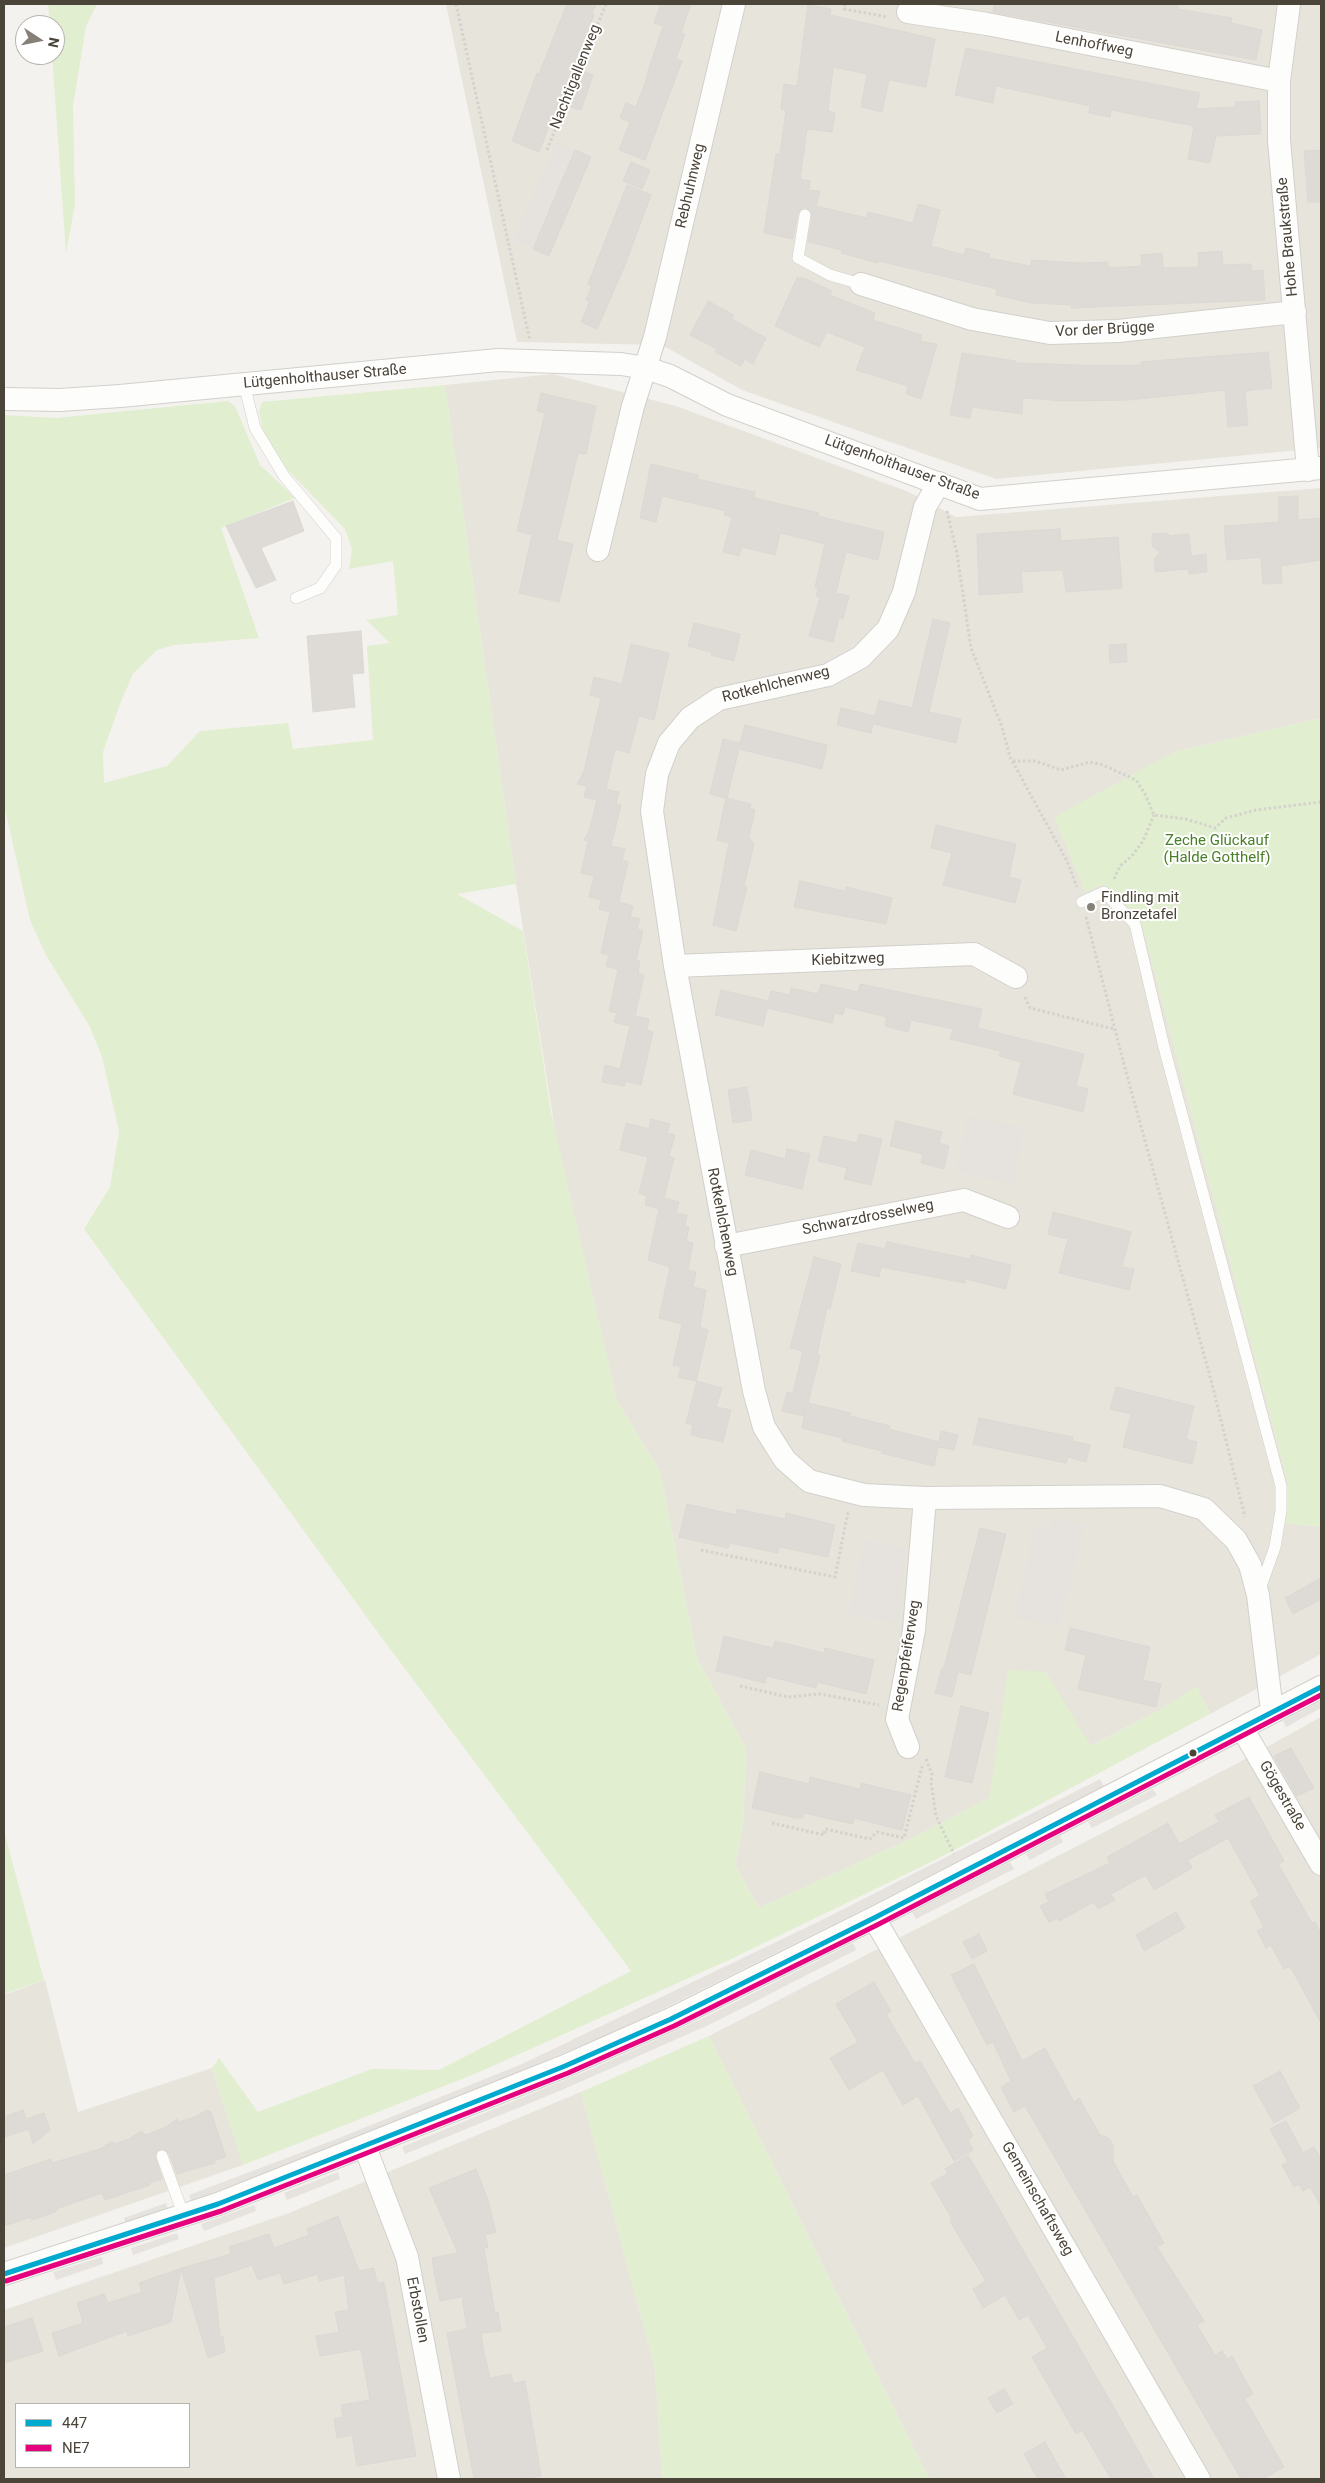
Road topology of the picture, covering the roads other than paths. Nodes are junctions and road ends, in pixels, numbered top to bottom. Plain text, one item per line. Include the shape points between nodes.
1 (734, 4) edge
2 (1289, 4) edge
3 (901, 15) road end
4 (1279, 80) junction
5 (805, 215) dead end
6 (861, 284) joint
7 (1294, 312) junction
8 (646, 368) junction
9 (244, 384) junction
10 (4, 398) edge
11 (1314, 469) edge
12 (939, 482) junction
13 (598, 550) dead end
14 (296, 598) dead end
15 (1082, 902) road end
16 (674, 966) junction
17 (1016, 977) road end
18 (1008, 1217) dead end
19 (726, 1246) junction
20 (925, 1498) junction
21 (1258, 1595) junction
22 (1321, 1687) edge
23 (1272, 1711) junction
24 (1242, 1728) junction
25 (916, 1752) road end
26 (1321, 1864) edge
27 (874, 1918) junction
28 (365, 2147) junction
29 (162, 2156) dead end
30 (184, 2216) junction
31 (4, 2274) edge
32 (449, 2479) edge
33 (1199, 2479) edge

1 - 8 street, Rebhuhnweg
2 - 4 street, Hohe Braukstraße
3 - 4 street, Lenhoffweg via 987,24
4 - 7 street, Hohe Braukstraße via 1279,140
5 - 6 lane via 798,258 830,275
6 - 7 street, Vor der Brügge via 972,319 1050,333 1118,331
7 - 11 street, Hohe Braukstraße
8 - 9 street, Lütgenholthauser Straße via 621,364 498,360
8 - 12 street, Lütgenholthauser Straße via 670,376 728,405
8 - 13 street via 633,406
9 - 10 street, Lütgenholthauser Straße via 68,399
9 - 14 lane via 255,428 269,452 284,476 336,538 336,565 320,588
11 - 12 street, Lütgenholthauser Straße via 980,498
12 - 16 street, Rotkehlchenweg via 925,507 904,592 888,628 861,657 828,675 719,698 690,718 669,743 656,774 652,811
15 - 21 lane via 1104,892 1135,924 1164,1047 1281,1486 1276,1547
16 - 17 street, Kiebitzweg via 974,954
16 - 19 street, Rotkehlchenweg
18 - 19 street, Schwarzdrosselweg via 964,1200
19 - 20 street, Rotkehlchenweg via 754,1391 764,1426 785,1460 809,1481 864,1495
20 - 21 street, Rotkehlchenweg via 1160,1496 1204,1509 1236,1540 1250,1565
20 - 25 street, Regenpfeiferweg via 914,1630 897,1719
21 - 23 street, Rotkehlchenweg
22 - 23 street
23 - 24 street
24 - 26 street, Gögestraße
24 - 27 street
27 - 28 street via 671,2019
27 - 33 street, Gemeinschaftsweg
28 - 30 street
28 - 32 street, Erbstollen via 407,2257
29 - 30 lane
30 - 31 street

